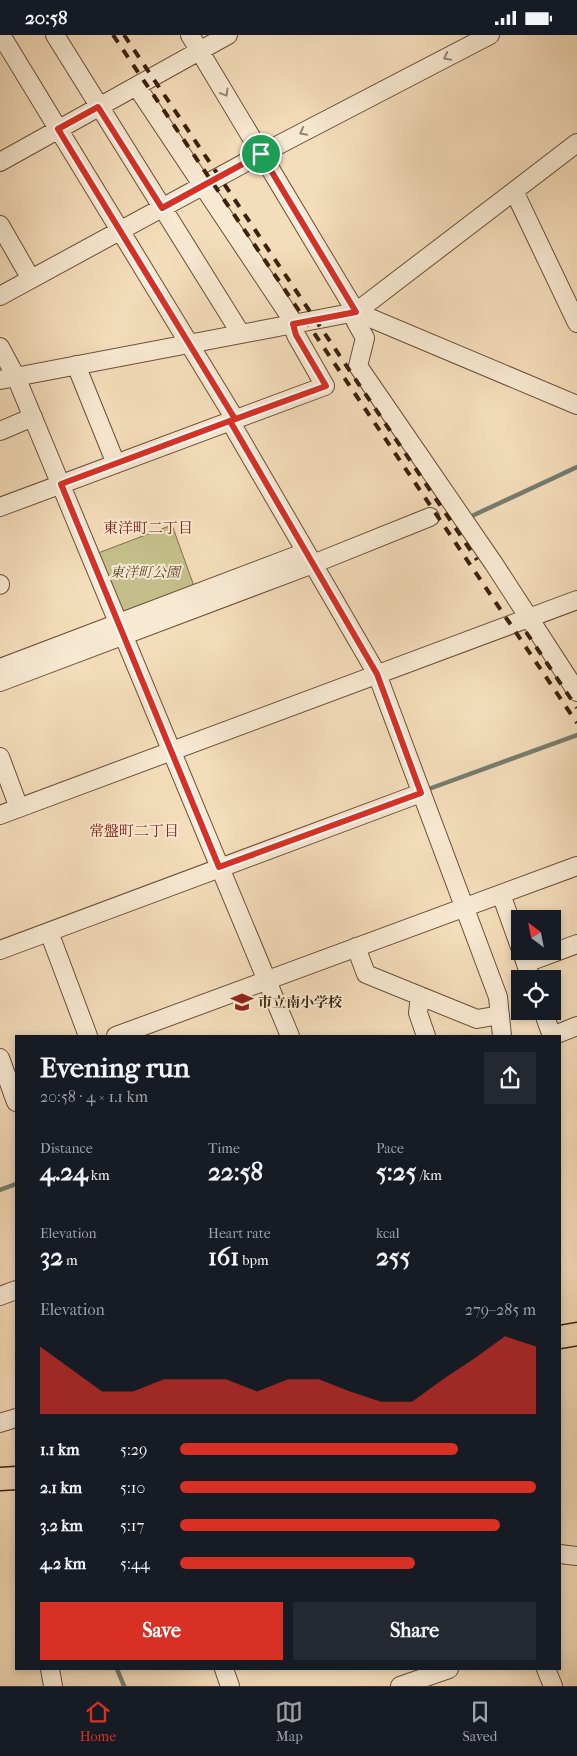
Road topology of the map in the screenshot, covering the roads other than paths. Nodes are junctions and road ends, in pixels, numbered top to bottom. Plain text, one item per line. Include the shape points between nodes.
1 (1, 35) edge
2 (55, 35) edge
3 (190, 35) edge
4 (228, 35) edge
5 (490, 35) edge
6 (199, 51) junction
7 (137, 87) junction
8 (98, 107) junction
9 (58, 129) junction
10 (577, 143) edge
11 (261, 154) junction
12 (0, 162) edge
13 (202, 186) junction
14 (514, 191) junction
15 (162, 208) junction
16 (0, 225) edge
17 (120, 231) junction
18 (31, 279) junction
19 (0, 296) edge
20 (356, 312) junction
21 (577, 323) edge
22 (293, 324) junction
23 (242, 334) junction
24 (189, 344) junction
25 (0, 347) edge
26 (76, 365) junction
27 (8, 378) edge
28 (575, 399) edge
29 (33, 417) junction
30 (232, 420) junction
31 (0, 431) edge
32 (116, 464) junction
33 (61, 484) junction
34 (0, 507) edge
35 (430, 517) dead end
36 (310, 558) junction
37 (577, 600) edge
38 (530, 618) junction
39 (121, 629) junction
40 (0, 668) edge
41 (377, 674) junction
42 (0, 682) edge
43 (577, 692) edge
44 (171, 751) junction
45 (0, 757) edge
46 (421, 793) junction
47 (19, 808) junction
48 (0, 815) edge
49 (577, 866) edge
50 (219, 867) junction
51 (501, 894) junction
52 (465, 908) junction
53 (511, 922) edge
54 (49, 932) junction
55 (577, 944) edge
56 (356, 947) junction
57 (561, 949) edge
58 (0, 950) edge
59 (266, 980) junction
60 (420, 996) junction
61 (500, 1015) junction
62 (546, 1020) edge
63 (577, 1026) edge
64 (88, 1035) edge
65 (119, 1035) edge
66 (290, 1035) edge
67 (426, 1035) edge
68 (502, 1035) edge
69 (552, 1035) edge
70 (554, 1035) edge
71 (0, 1058) edge
72 (8, 1077) edge
73 (15, 1099) edge
74 (15, 1289) edge
75 (0, 1296) edge
76 (577, 1334) edge
77 (561, 1337) edge
78 (15, 1418) edge
79 (0, 1423) edge
80 (561, 1554) edge
81 (577, 1556) edge
82 (50, 1670) edge
83 (224, 1670) edge
84 (446, 1670) edge
85 (546, 1670) edge
86 (53, 1686) edge
87 (230, 1686) edge
88 (400, 1686) edge
89 (552, 1686) edge

1 - 9 street
2 - 8 street
3 - 6 street
4 - 6 street
5 -> 11 street
6 - 7 street
6 -> 11 street
7 - 8 street
7 - 13 street
8 - 9 street
8 - 15 street
9 - 12 street
9 - 17 street
10 - 14 street
11 - 13 street
11 - 20 street
13 - 15 street
13 - 22 street
14 - 20 street
14 - 21 street
15 - 17 street
15 - 23 street
16 - 18 street
17 - 18 street
17 - 24 street
18 - 19 street
20 - 22 street
20 - 28 street
20 - 38 street via 356,322 365,338 358,366
22 - 23 street
22 - 30 street via 296,335 326,386
23 - 24 street
24 - 26 street
24 - 30 street
25 - 27 street
26 - 27 street
26 - 32 street
27 - 29 street
29 - 31 street
29 - 33 street
30 - 32 street
30 - 36 street
32 - 33 street
33 - 34 street
33 - 39 street
35 - 36 street
36 - 39 street
36 - 41 street
37 - 38 street
38 - 41 street
38 - 43 street
39 - 40 street
39 - 42 street
39 - 44 street
41 - 44 street
41 - 46 street
44 - 47 street
44 - 50 street
45 - 47 street
46 - 50 street
46 - 52 street
47 - 48 street
49 - 51 street
50 - 54 street
50 - 59 street
51 - 52 street
51 - 53 street
52 - 56 street
52 - 61 street via 498,997
54 - 58 street
54 - 64 street
55 - 57 street
56 - 59 street
56 - 60 street via 366,974
59 - 65 street
59 - 66 street
60 - 61 street via 477,1019
60 - 67 street via 418,1013
61 - 68 street
62 - 69 street
63 - 70 street
71 - 72 street
72 - 73 street
74 - 75 street
76 - 77 main road
78 - 79 street
80 - 81 street
82 - 86 street
83 - 87 street
84 - 88 street
85 - 89 street

